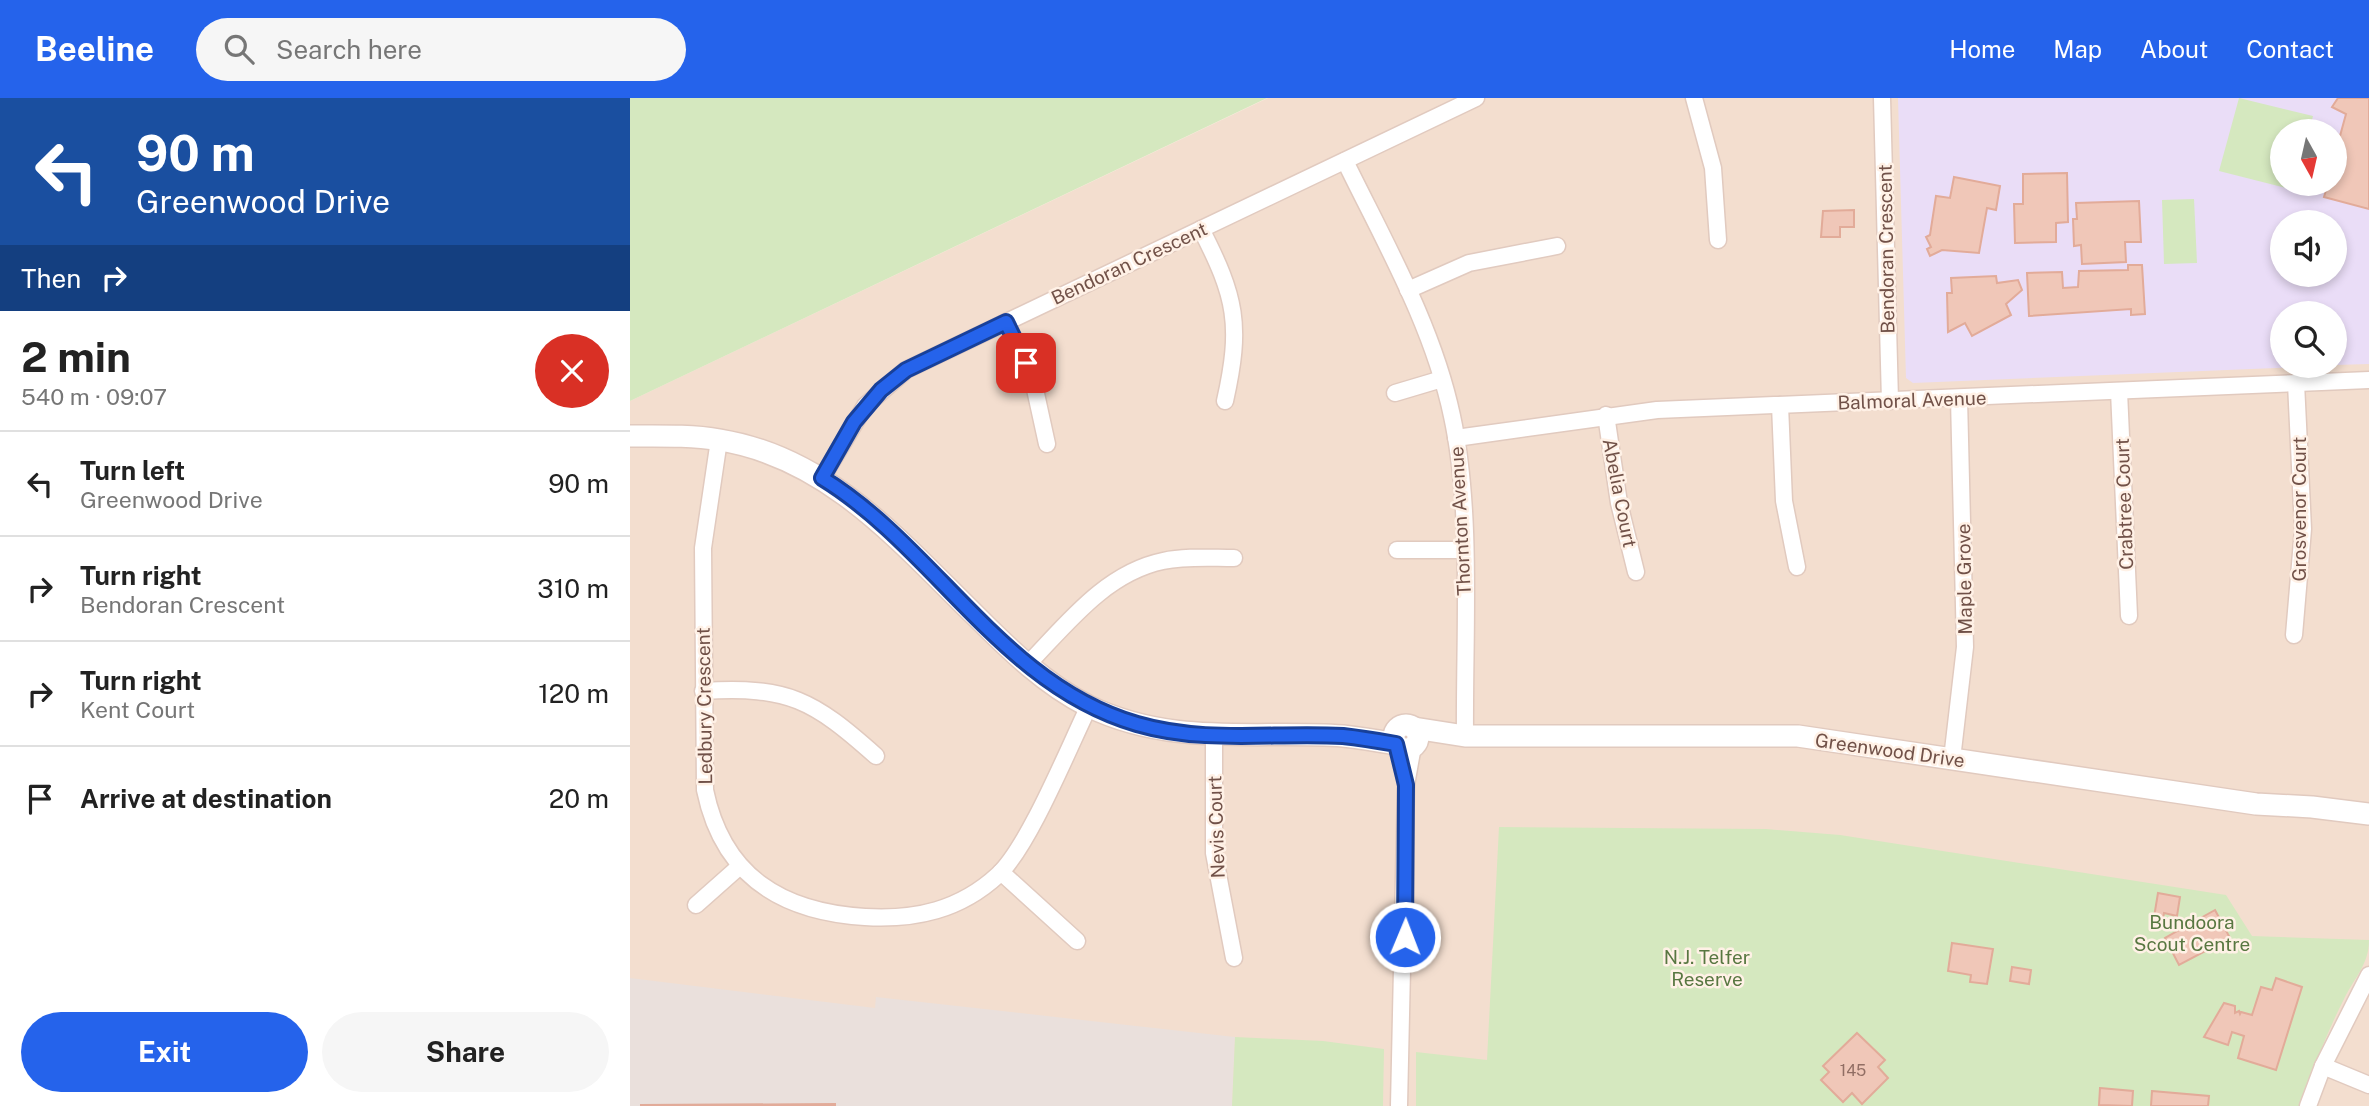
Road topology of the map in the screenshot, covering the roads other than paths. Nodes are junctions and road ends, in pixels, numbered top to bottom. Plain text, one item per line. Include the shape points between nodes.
1 (1476, 98) edge
2 (1694, 98) edge
3 (1882, 98) edge
4 (1345, 161) junction
5 (1201, 229) junction
6 (1718, 240) dead end
7 (1557, 246) dead end
8 (1408, 290) junction
9 (1006, 322) junction
10 (1442, 379) junction
11 (2369, 380) edge
12 (2296, 383) junction
13 (2119, 391) junction
14 (1395, 393) dead end
15 (1959, 398) junction
16 (1225, 401) dead end
17 (1890, 401) junction
18 (1780, 405) junction
19 (1606, 415) junction
20 (630, 436) edge
21 (1456, 438) junction
22 (719, 440) junction
23 (1047, 444) dead end
24 (822, 478) junction
25 (1397, 550) dead end
26 (1463, 550) junction
27 (1234, 558) dead end
28 (1797, 567) dead end
29 (1636, 572) dead end
30 (2129, 616) dead end
31 (2294, 635) dead end
32 (1027, 666) junction
33 (703, 691) junction
34 (1089, 706) junction
35 (1214, 736) junction
36 (1465, 736) junction
37 (1405, 739) junction
38 (876, 755) dead end
39 (1952, 759) junction
40 (2369, 799) edge
41 (2312, 807) junction
42 (2369, 814) edge
43 (740, 866) junction
44 (1001, 872) junction
45 (696, 905) dead end
46 (1077, 942) dead end
47 (1234, 958) dead end
48 (2369, 975) edge
49 (2323, 1066) junction
50 (2369, 1085) edge
51 (1399, 1106) edge
52 (2308, 1106) edge

1 - 4 street, Bendoran Crescent
2 - 6 street via 1712,158
3 - 17 street, Bendoran Crescent
4 - 5 street, Bendoran Crescent
4 - 8 street, Thornton Avenue
5 - 9 street, Bendoran Crescent
5 - 16 street via 1224,278 1235,321 1235,353
7 - 8 street via 1469,263
8 - 10 street, Thornton Avenue
9 - 23 street via 1033,380
9 - 24 street, Bendoran Crescent via 906,370 881,390 854,422
10 - 14 street
10 - 21 street, Thornton Avenue
11 - 12 street, Balmoral Avenue
12 - 13 street, Balmoral Avenue
12 - 31 street, Grosvenor Court via 2303,529
13 - 15 street, Balmoral Avenue
13 - 30 street, Crabtree Court
15 - 17 street, Balmoral Avenue
15 - 39 street, Maple Grove via 1965,648
17 - 18 street, Balmoral Avenue
18 - 19 street, Balmoral Avenue
18 - 28 street via 1784,501
19 - 21 street, Balmoral Avenue
19 - 29 street, Abelia Court via 1619,503
20 - 22 street, Greenwood Drive
21 - 26 street, Thornton Avenue
22 - 24 street, Greenwood Drive via 777,456
22 - 33 street, Ledbury Crescent via 703,548
24 - 32 street, Greenwood Drive via 865,508
25 - 26 street
26 - 36 street, Thornton Avenue
27 - 32 street via 1179,558 1128,574 1094,597
32 - 34 street, Greenwood Drive
33 - 38 street via 761,690 797,698 827,714
33 - 43 street, Ledbury Crescent via 709,809 720,838
34 - 35 street, Greenwood Drive via 1138,724
34 - 44 street, Ledbury Crescent via 1026,834
35 - 37 street, Greenwood Drive
35 - 47 street, Nevis Court via 1214,853
36 - 37 street, Greenwood Drive
36 - 39 street, Greenwood Drive via 1775,735
37 - 51 street
39 - 41 street, Greenwood Drive via 2256,804
40 - 41 street, Greenwood Drive
40 - 42 street
41 - 42 street, Greenwood Drive
43 - 44 street, Ledbury Crescent via 772,893 806,909 883,918 916,916 953,906
43 - 45 street
44 - 46 street
48 - 49 street
49 - 50 street
49 - 52 street

